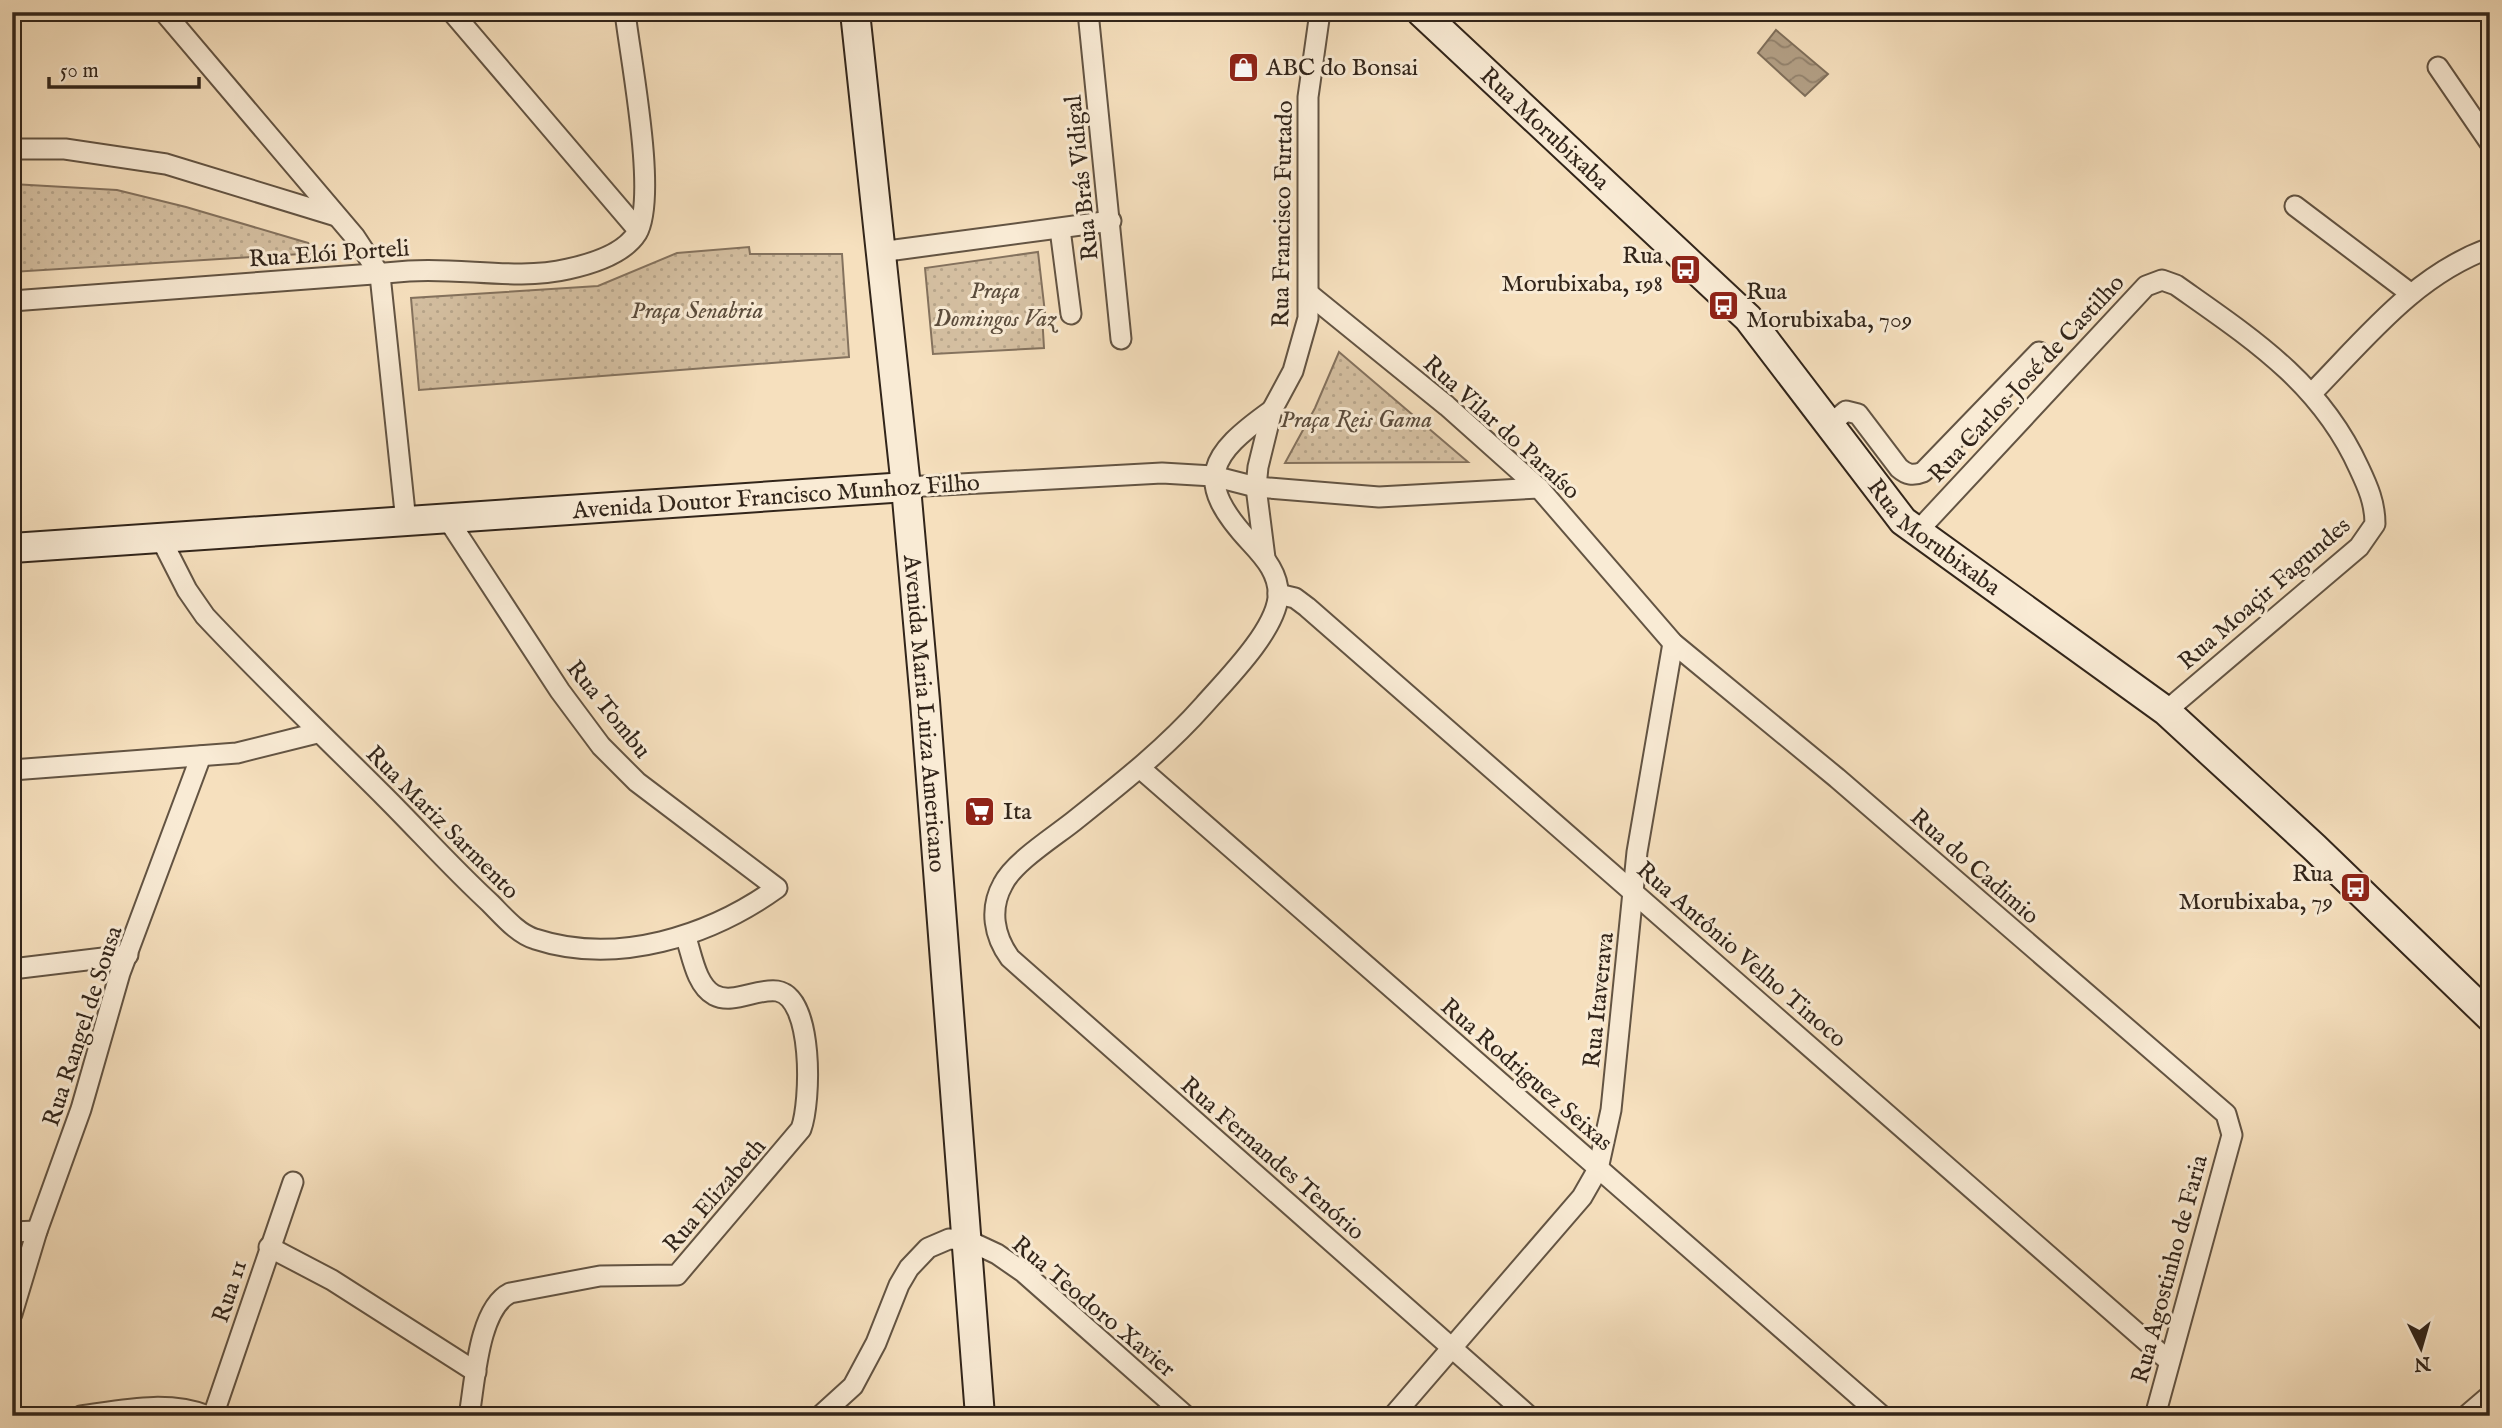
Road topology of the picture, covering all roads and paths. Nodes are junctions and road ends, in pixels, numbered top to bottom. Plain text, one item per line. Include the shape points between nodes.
1 (164, 12) edge
2 (452, 12) edge
3 (625, 12) edge
4 (855, 12) edge
5 (1088, 12) edge
6 (1320, 12) edge
7 (1421, 12) edge
8 (2438, 67) dead end
9 (2490, 143) edge
10 (12, 149) edge
11 (2295, 206) dead end
12 (337, 216) junction
13 (1111, 221) junction
14 (1060, 229) junction
15 (638, 230) junction
16 (2490, 248) edge
17 (880, 252) junction
18 (380, 275) junction
19 (2410, 293) junction
20 (1309, 294) junction
21 (12, 301) edge
22 (1071, 314) dead end
23 (1121, 339) dead end
24 (2039, 352) dead end
25 (2312, 393) junction
26 (1272, 410) junction
27 (1829, 425) junction
28 (1213, 476) junction
29 (906, 487) junction
30 (1256, 487) junction
31 (1539, 488) junction
32 (447, 518) junction
33 (406, 522) junction
34 (1916, 533) junction
35 (160, 537) junction
36 (12, 548) edge
37 (1265, 558) junction
38 (1278, 594) junction
39 (1674, 643) junction
40 (2166, 711) junction
41 (317, 733) junction
42 (201, 756) junction
43 (1140, 768) junction
44 (12, 771) edge
45 (777, 888) joint
46 (1635, 893) junction
47 (686, 938) junction
48 (128, 955) junction
49 (12, 969) edge
50 (2490, 1017) edge
51 (2232, 1135) joint
52 (1598, 1169) junction
53 (293, 1182) dead end
54 (37, 1231) junction
55 (12, 1232) edge
56 (967, 1240) junction
57 (269, 1247) junction
58 (12, 1314) edge
59 (1453, 1349) junction
60 (2169, 1361) junction
61 (476, 1372) junction
62 (2487, 1398) dead end
63 (81, 1416) edge
64 (210, 1416) edge
65 (469, 1416) edge
66 (820, 1416) edge
67 (980, 1416) edge
68 (1186, 1416) edge
69 (1393, 1416) edge
70 (1529, 1416) edge
71 (1882, 1416) edge
72 (2155, 1416) edge
73 (2466, 1416) edge

1 - 12 street
2 - 15 street
3 - 15 street via 642,153 643,216
4 - 17 street, Avenida Maria Luiza Americano
5 - 13 street, Rua Brás Vidigal
6 - 20 street, Rua Francisco Furtado via 1308,110
7 - 27 street, Rua Morubixaba via 1748,318
8 - 9 street
10 - 12 street via 65,149 166,164
11 - 19 street
12 - 18 street
13 - 14 street
13 - 23 street, Rua Brás Vidigal
14 - 17 street
14 - 22 street
15 - 18 street, Rua Elói Porteli via 615,252 567,270 435,270
16 - 19 street via 2446,267
17 - 29 street, Avenida Maria Luiza Americano
18 - 21 street, Rua Elói Porteli
18 - 33 street
19 - 25 street
20 - 26 street, Rua Francisco Furtado via 1301,349
20 - 31 street, Rua Vilar do Paraíso
24 - 27 street via 1917,475 1899,468 1857,414 1846,411
25 - 34 street, Rua Carlos José de Castilho via 2256,341 2176,285 2155,282 2060,376
25 - 40 street, Rua Moaçir Fagundes via 2334,421 2372,497 2375,524 2370,534
26 - 28 street, Rua Francisco Furtado via 1233,440
26 - 30 street, Rua Francisco Furtado
27 - 34 street, Rua Morubixaba
28 - 29 street, Avenida Doutor Francisco Munhoz Filho via 1104,474
28 - 30 street, Avenida Doutor Francisco Munhoz Filho
28 - 37 street, Rua Francisco Furtado via 1230,518
29 - 32 street, Avenida Doutor Francisco Munhoz Filho
29 - 56 street, Avenida Maria Luiza Americano
30 - 31 street, Avenida Doutor Francisco Munhoz Filho via 1379,497
30 - 37 street, Rua Francisco Furtado
31 - 39 street, Rua Vilar do Paraíso
32 - 33 street, Avenida Doutor Francisco Munhoz Filho
32 - 45 street, Rua Tombu via 601,746 637,782
33 - 35 street, Avenida Doutor Francisco Munhoz Filho
34 - 40 street, Rua Morubixaba
35 - 36 street, Avenida Doutor Francisco Munhoz Filho
35 - 41 street, Rua Mariz Sarmento via 205,616
37 - 38 street, Rua Francisco Furtado
38 - 43 street via 1269,625 1204,705
38 - 46 street, Rua Antônio Velho Tinoco via 1307,607
39 - 46 street, Rua Itaverava via 1637,852
39 - 51 street, Rua do Cadimio via 2226,1114
40 - 50 street, Rua Morubixaba
41 - 42 street via 256,749
41 - 47 street, Rua Mariz Sarmento via 508,921 531,937 588,947
42 - 44 street
42 - 48 street, Rua Rangel de Sousa
43 - 52 street, Rua Rodriguez Seixas
43 - 59 street, Rua Fernandes Tenório via 1004,881 995,930 1010,958
45 - 47 street, Rua Mariz Sarmento via 728,919
46 - 52 street, Rua Itaverava via 1611,1110
46 - 60 street, Rua Antônio Velho Tinoco
47 - 61 street, Rua Elizabeth via 700,980 713,994 727,997 779,991 793,1000 807,1055 807,1099 801,1129 677,1275 600,1276 500,1298
48 - 49 street
48 - 54 street, Rua Rangel de Sousa via 78,1119
51 - 60 street, Rua Agostinho de Faria
52 - 59 street, Rua Itaverava via 1582,1197
52 - 71 street, Rua Rodriguez Seixas
53 - 57 street, Rua 11
54 - 55 street
54 - 58 street, Rua Rangel de Sousa
56 - 66 street via 940,1242 909,1269 853,1386
56 - 67 street, Avenida Maria Luiza Americano
56 - 68 street, Rua Teodoro Xavier via 1023,1272
57 - 61 street via 332,1280
57 - 64 street, Rua 11
59 - 69 street, Rua Itaverava
59 - 70 street, Rua Fernandes Tenório
60 - 72 street, Rua Agostinho de Faria
61 - 65 street, Rua Elizabeth
62 - 73 street
63 - 64 street via 154,1406 192,1409

